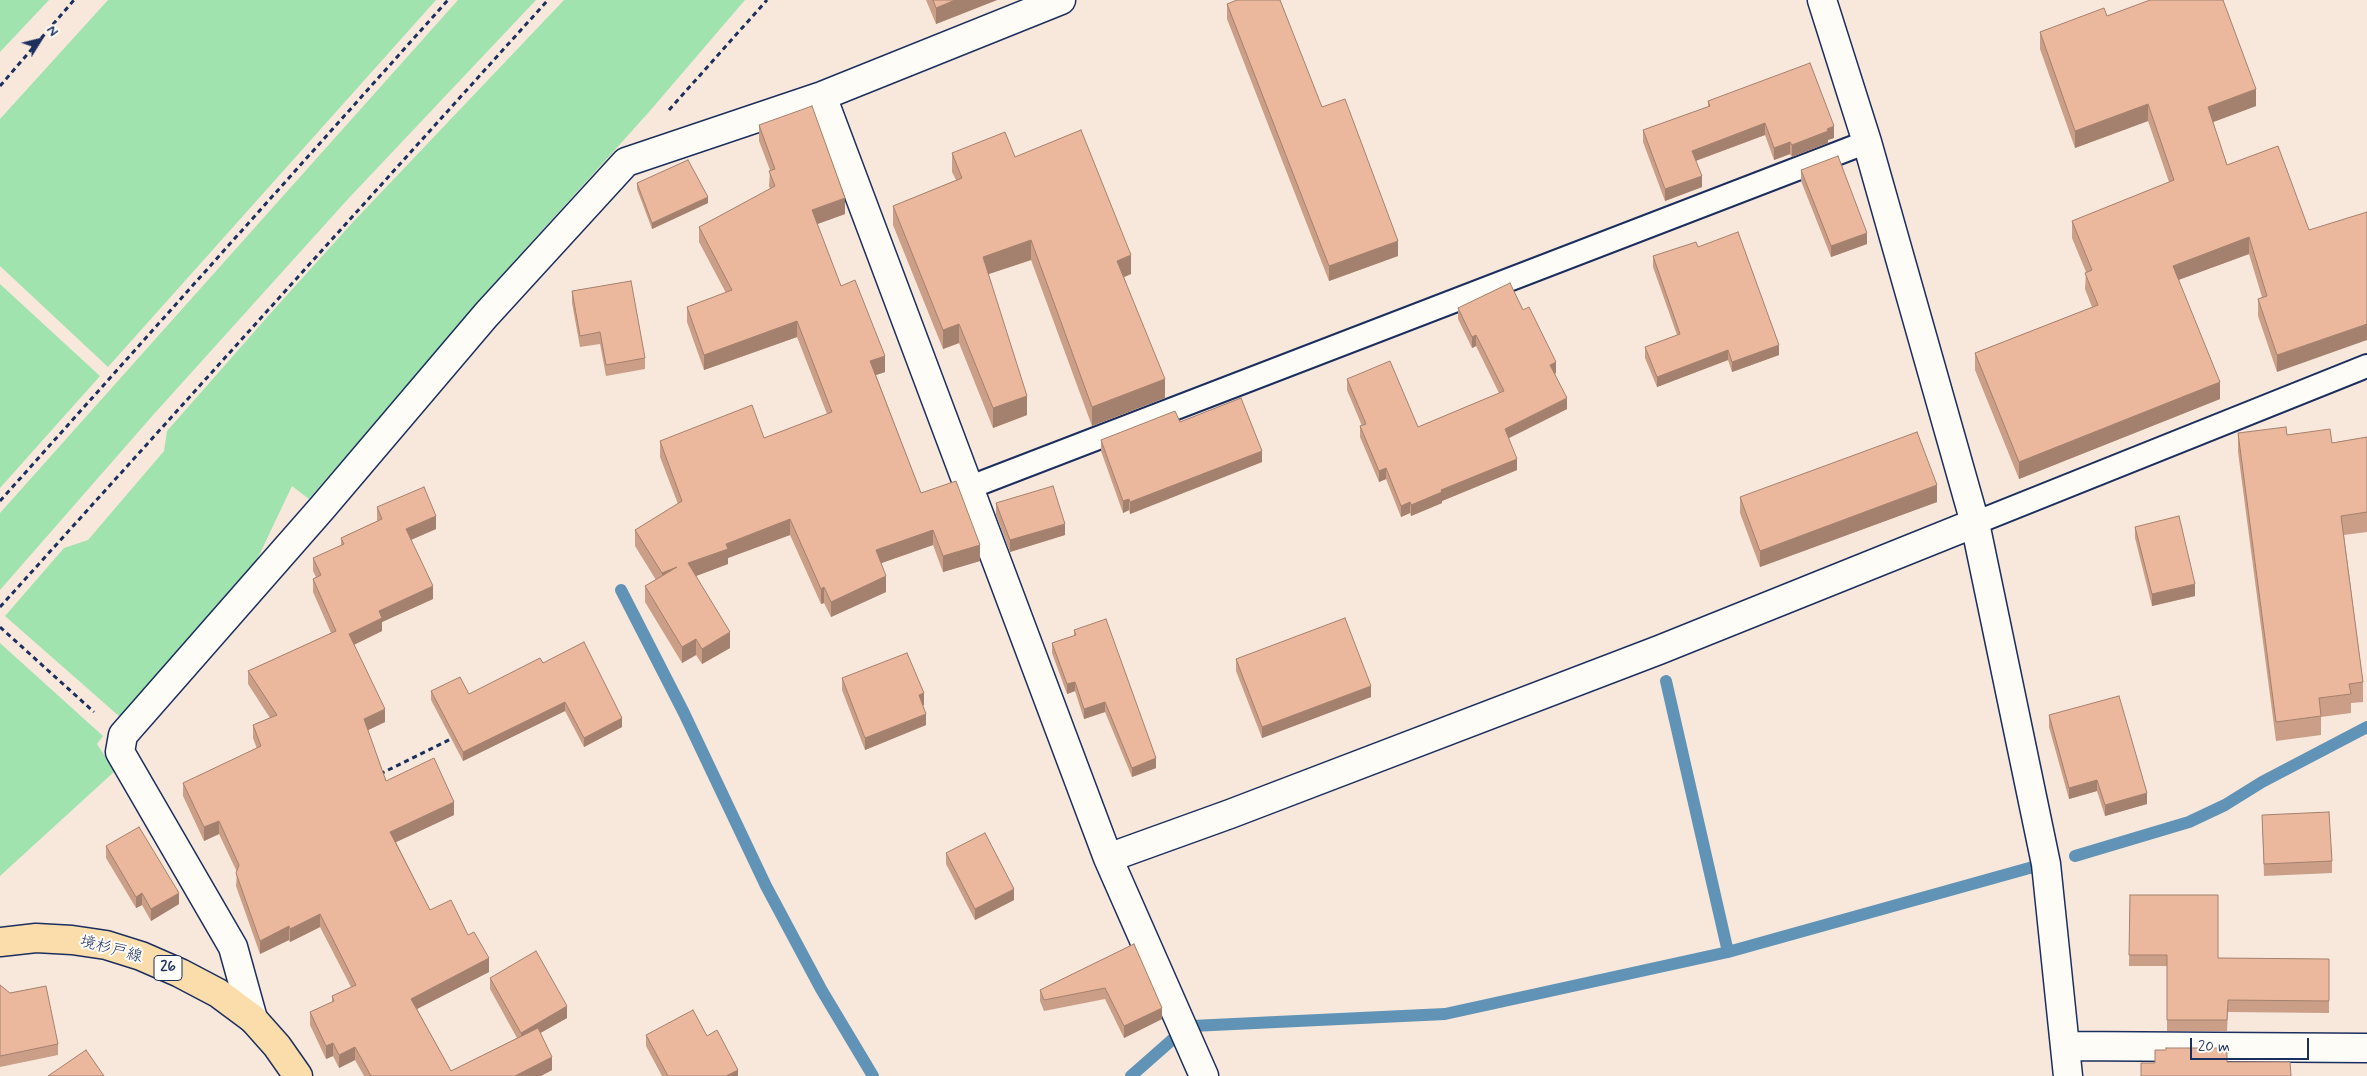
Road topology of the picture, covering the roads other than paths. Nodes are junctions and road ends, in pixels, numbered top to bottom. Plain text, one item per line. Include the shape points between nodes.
1 (1061, 0) edge
2 (1822, 0) edge
3 (822, 96) junction
4 (1867, 142) junction
5 (2367, 366) edge
6 (968, 488) junction
7 (1975, 523) junction
8 (1108, 858) junction
9 (0, 942) edge
10 (253, 1019) junction
11 (2066, 1046) junction
12 (2367, 1048) edge
13 (298, 1076) edge
14 (1204, 1076) edge
15 (2068, 1076) edge

1 - 3 street
2 - 4 street
3 - 6 street
3 - 10 street via 626,162 486,315 123,735 120,752 233,947
4 - 6 lane
4 - 7 street
5 - 7 lane
6 - 8 street
7 - 8 street via 1649,653
7 - 11 street via 2046,864
8 - 14 street
9 - 10 main road, 境杉戸線 / 26 via 36,938 106,945 180,973 218,993
10 - 13 main road, 境杉戸線 / 26 via 278,1046
11 - 12 street
11 - 15 street

